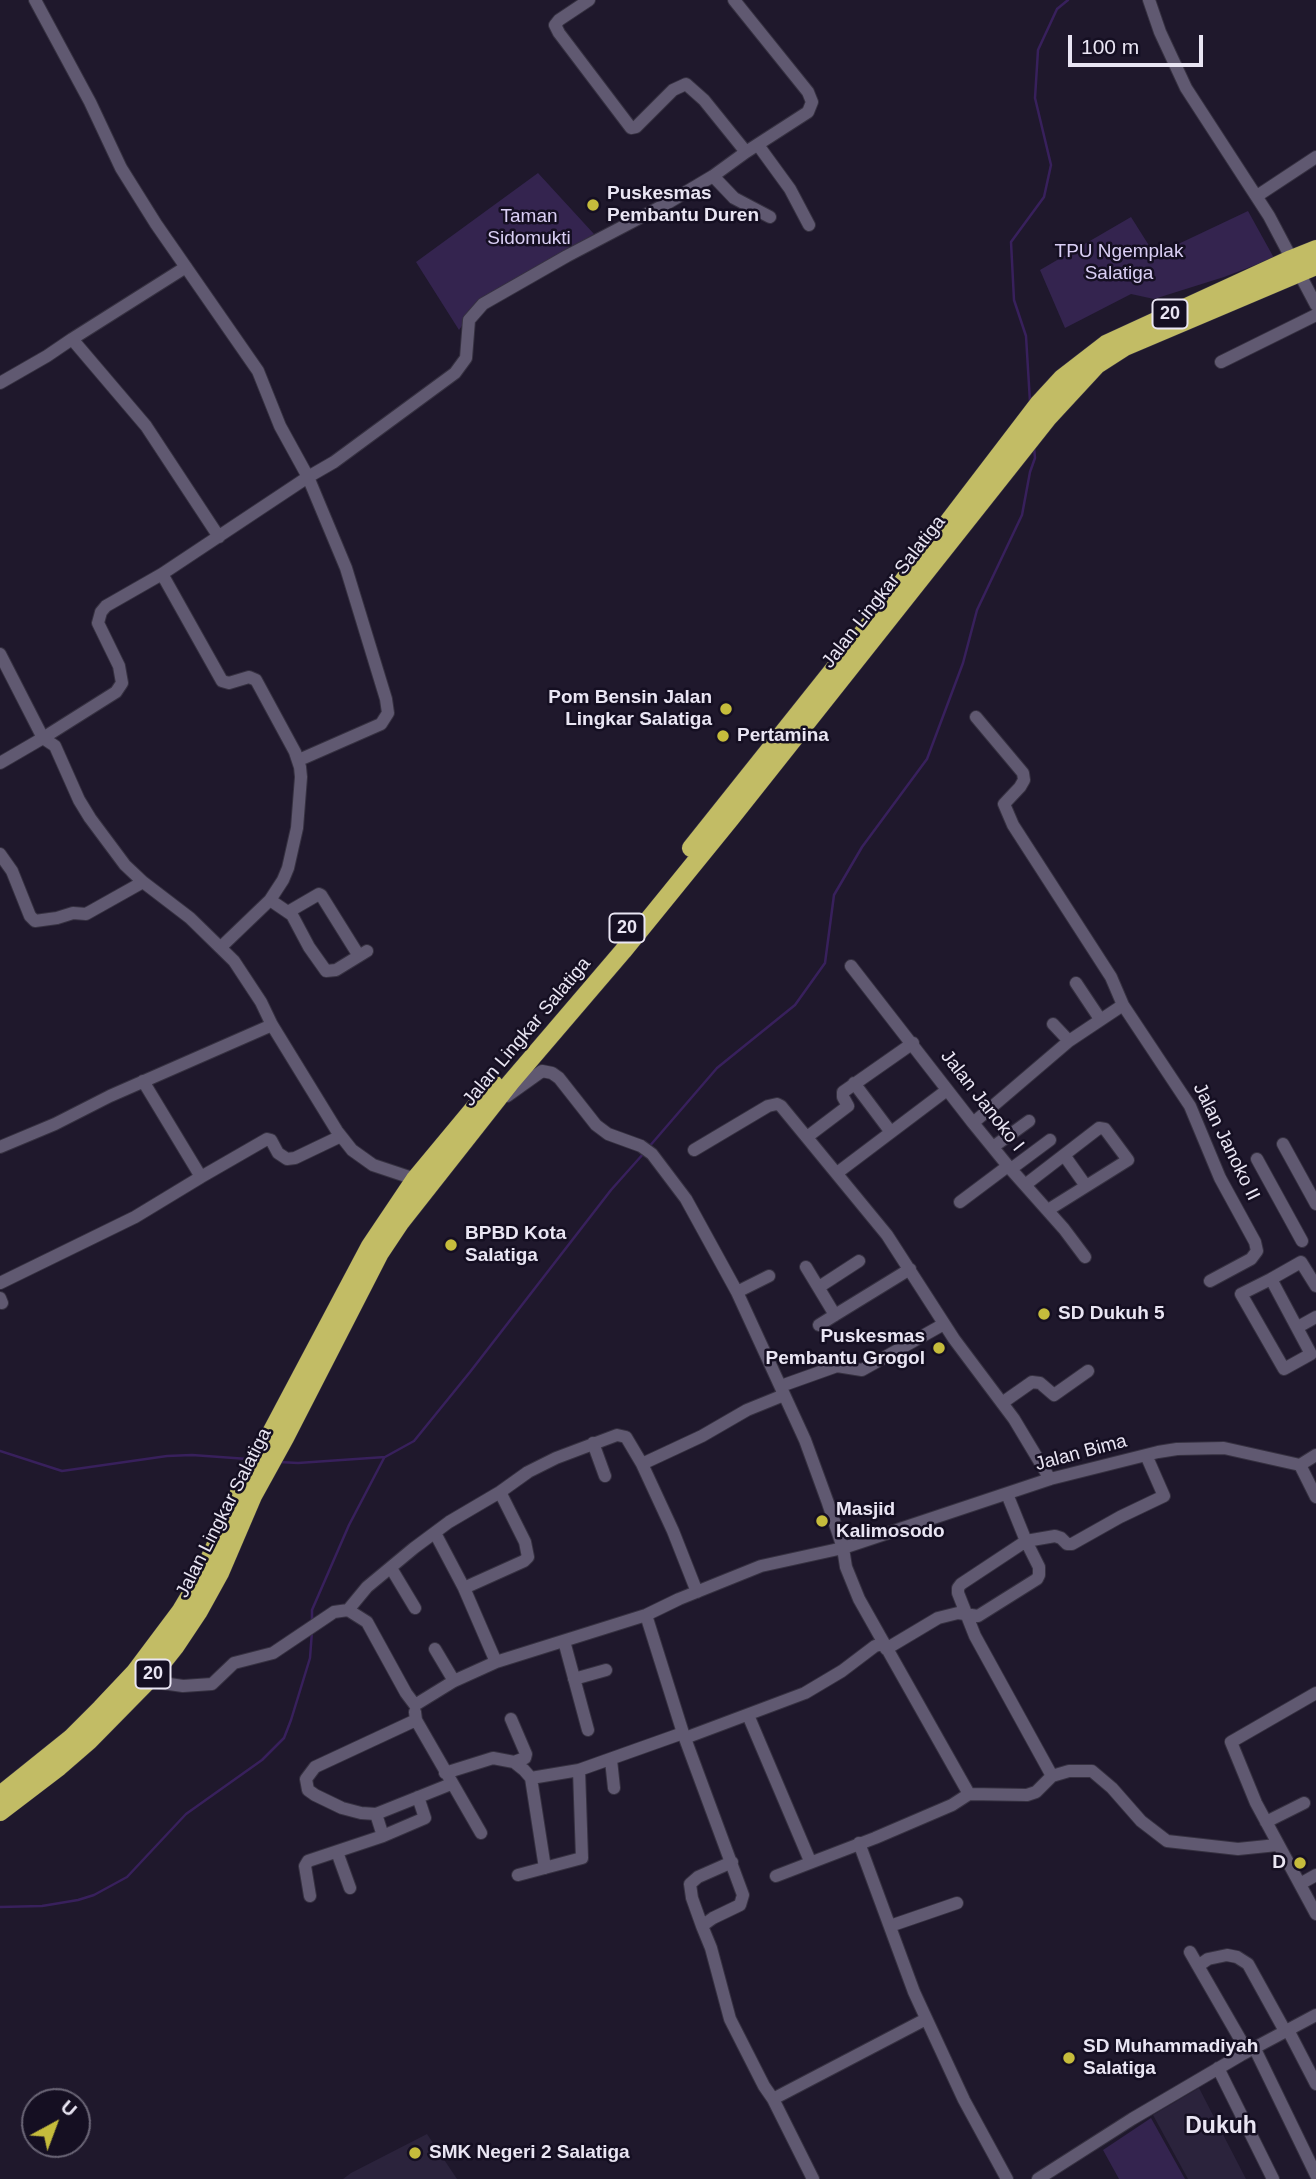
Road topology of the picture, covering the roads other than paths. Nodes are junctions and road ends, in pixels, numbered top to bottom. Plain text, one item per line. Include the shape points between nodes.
1 (35, 0) edge
2 (589, 0) edge
3 (734, 0) edge
4 (1149, 0) edge
5 (752, 148) junction
6 (1316, 157) edge
7 (713, 176) junction
8 (1257, 196) junction
9 (770, 217) dead end
10 (809, 225) dead end
11 (1316, 249) edge
12 (1302, 266) edge
13 (186, 267) junction
14 (1316, 305) edge
15 (1316, 315) edge
16 (72, 339) junction
17 (1220, 362) dead end
18 (0, 383) edge
19 (308, 477) junction
20 (219, 537) junction
21 (162, 574) junction
22 (0, 654) edge
23 (976, 717) dead end
24 (43, 738) junction
25 (299, 760) junction
26 (0, 762) edge
27 (0, 854) edge
28 (143, 882) junction
29 (270, 900) junction
30 (288, 912) junction
31 (221, 947) junction
32 (851, 966) dead end
33 (1076, 983) dead end
34 (1124, 1005) junction
35 (1100, 1019) junction
36 (1053, 1024) dead end
37 (272, 1025) junction
38 (1069, 1041) junction
39 (913, 1043) junction
40 (143, 1081) junction
41 (854, 1083) junction
42 (947, 1090) junction
43 (479, 1111) junction
44 (1029, 1121) dead end
45 (973, 1123) junction
46 (890, 1131) junction
47 (341, 1136) junction
48 (807, 1137) junction
49 (1051, 1140) dead end
50 (1283, 1144) dead end
51 (0, 1147) edge
52 (993, 1147) junction
53 (694, 1150) dead end
54 (445, 1153) junction
55 (1064, 1155) junction
56 (1257, 1159) dead end
57 (1009, 1168) junction
58 (837, 1173) junction
59 (201, 1177) junction
60 (415, 1179) junction
61 (1025, 1185) junction
62 (1086, 1186) junction
63 (960, 1202) dead end
64 (1316, 1204) edge
65 (1048, 1210) junction
66 (1302, 1241) dead end
67 (1085, 1257) dead end
68 (859, 1261) dead end
69 (806, 1267) dead end
70 (910, 1269) junction
71 (769, 1276) dead end
72 (1271, 1279) junction
73 (1210, 1281) dead end
74 (0, 1283) edge
75 (1316, 1286) edge
76 (819, 1287) junction
77 (737, 1292) junction
78 (835, 1315) junction
79 (1316, 1317) edge
80 (944, 1324) junction
81 (818, 1325) dead end
82 (1298, 1327) junction
83 (1087, 1371) dead end
84 (783, 1391) junction
85 (1002, 1403) junction
86 (279, 1436) junction
87 (593, 1443) junction
88 (1146, 1455) junction
89 (1316, 1455) edge
90 (642, 1464) junction
91 (1300, 1465) junction
92 (605, 1476) dead end
93 (1050, 1479) junction
94 (500, 1492) junction
95 (1007, 1494) junction
96 (1316, 1497) edge
97 (435, 1532) junction
98 (1026, 1541) junction
99 (842, 1548) junction
100 (391, 1568) junction
101 (464, 1588) junction
102 (697, 1592) junction
103 (415, 1608) dead end
104 (348, 1609) junction
105 (968, 1614) junction
106 (646, 1615) junction
107 (564, 1641) junction
108 (884, 1647) junction
109 (435, 1649) dead end
110 (496, 1662) junction
111 (606, 1670) dead end
112 (141, 1677) junction
113 (574, 1679) junction
114 (454, 1681) junction
115 (1316, 1693) edge
116 (415, 1705) junction
117 (748, 1715) junction
118 (511, 1719) dead end
119 (416, 1720) junction
120 (588, 1730) dead end
121 (684, 1735) junction
122 (611, 1759) junction
123 (514, 1762) junction
124 (579, 1770) junction
125 (1052, 1776) junction
126 (531, 1777) junction
127 (448, 1778) junction
128 (614, 1788) dead end
129 (969, 1794) junction
130 (0, 1795) edge
131 (418, 1797) junction
132 (1304, 1803) dead end
133 (0, 1812) edge
134 (376, 1814) junction
135 (1266, 1822) junction
136 (481, 1833) dead end
137 (383, 1836) junction
138 (859, 1843) junction
139 (1277, 1845) junction
140 (337, 1852) junction
141 (810, 1861) junction
142 (732, 1862) junction
143 (545, 1868) junction
144 (518, 1875) dead end
145 (776, 1875) dead end
146 (1316, 1875) edge
147 (1300, 1884) junction
148 (350, 1888) dead end
149 (310, 1896) dead end
150 (957, 1903) dead end
151 (1316, 1913) edge
152 (702, 1926) junction
153 (890, 1926) junction
154 (1190, 1952) dead end
155 (1198, 1966) junction
156 (1316, 2015) edge
157 (926, 2019) junction
158 (1286, 2031) junction
159 (1250, 2049) junction
160 (1218, 2068) junction
161 (1316, 2084) edge
162 (773, 2098) junction
163 (1316, 2175) edge
164 (813, 2179) edge
165 (1007, 2179) edge
166 (1038, 2179) edge
167 (1273, 2179) edge

1 - 13 street via 121,169
2 - 5 street via 555,25 631,128 673,90 686,85
3 - 5 street via 805,87 812,102 808,112
4 - 8 street via 1186,88
5 - 7 street
5 - 10 street via 790,189
6 - 8 street
7 - 9 street via 734,198
7 - 19 street via 483,304 469,320 466,358 455,373
8 - 12 street
11 - 12 highway, Jalan Lingkar Salatiga / 20
12 - 14 street
12 - 43 highway, Jalan Lingkar Salatiga / 20 via 1125,347 1044,411
13 - 16 street
13 - 19 street via 258,371 280,426
15 - 17 street
16 - 18 street
16 - 20 street via 146,426
19 - 20 street
19 - 25 street via 346,568 388,709 381,723
20 - 21 street
21 - 24 street via 101,611 99,623 121,671 120,687
21 - 25 street via 221,679 226,683 254,678
22 - 24 street
23 - 34 street, Jalan Janoko II via 1023,773 1024,780 1004,808
24 - 26 street
24 - 28 street via 55,747 79,800 102,836
25 - 29 street via 302,777 293,849 284,880
27 - 28 street via 35,920 86,914
28 - 31 street
29 - 30 street
29 - 31 street
30 - 30 street via 326,971 363,954 321,895
31 - 37 street via 246,978
32 - 39 street, Jalan Janoko I
33 - 35 street
34 - 35 street
34 - 73 street, Jalan Janoko II via 1191,1106 1220,1178 1256,1247 1251,1259
35 - 38 street
36 - 38 street
37 - 40 street
37 - 47 street
38 - 45 street
39 - 41 street
39 - 42 street, Jalan Janoko I
40 - 51 street
40 - 59 street
41 - 46 street
41 - 48 street via 842,1094 848,1106
42 - 45 street, Jalan Janoko I
42 - 46 street
43 - 54 highway, Jalan Lingkar Salatiga / 20
43 - 77 street via 534,1075 552,1073 596,1125 652,1154 687,1199
44 - 52 street
45 - 52 street, Jalan Janoko I
46 - 58 street
47 - 59 street via 287,1159 267,1139
47 - 60 street via 365,1161
48 - 53 street via 781,1106 773,1104
48 - 58 street
49 - 57 street
50 - 64 street
52 - 57 street, Jalan Janoko I
54 - 60 highway, Jalan Lingkar Salatiga / 20
54 - 86 highway, Jalan Lingkar Salatiga / 20 via 380,1253
55 - 61 street
55 - 62 street
55 - 62 street via 1102,1127 1128,1160
56 - 66 street
57 - 61 street, Jalan Janoko I
57 - 63 street
58 - 70 street
59 - 74 street via 135,1217
60 - 86 highway, Jalan Lingkar Salatiga / 20 via 370,1246
61 - 65 street, Jalan Janoko I
62 - 65 street
65 - 67 street, Jalan Janoko I
68 - 76 street
69 - 76 street
70 - 78 street
70 - 80 street
71 - 77 street
72 - 75 street via 1301,1262
72 - 82 street
72 - 82 street via 1241,1294 1284,1369 1311,1354
76 - 78 street
77 - 84 street
78 - 81 street
79 - 82 street
80 - 84 street via 862,1370 832,1366
80 - 85 street
83 - 85 street via 1054,1395 1032,1382
84 - 90 street
84 - 99 street via 817,1471
85 - 93 street
86 - 112 highway, Jalan Lingkar Salatiga / 20 via 246,1494 220,1573 199,1611 175,1647
87 - 90 street via 622,1435
87 - 92 street
87 - 94 street via 528,1472
88 - 91 street, Jalan Bima via 1224,1448
88 - 93 street, Jalan Bima
88 - 98 street via 1164,1496 1069,1545 1055,1536
89 - 91 street
90 - 102 street
91 - 96 street
93 - 95 street, Jalan Bima
94 - 97 street
94 - 101 street via 528,1558
95 - 98 street
95 - 99 street, Jalan Bima
97 - 100 street
97 - 101 street
98 - 105 street via 961,1584 958,1592
98 - 105 street via 1039,1567 1037,1578 984,1613
99 - 102 street, Jalan Bima via 761,1566
99 - 108 street via 859,1600
100 - 103 street
100 - 104 street
101 - 110 street
102 - 106 street, Jalan Bima
104 - 112 street via 334,1612 273,1653 234,1663 212,1684 183,1686
104 - 116 street via 367,1622
105 - 108 street via 937,1618
105 - 125 street via 975,1636
106 - 107 street, Jalan Bima
106 - 121 street
107 - 110 street, Jalan Bima
107 - 113 street
108 - 117 street via 875,1646 817,1687
108 - 129 street
109 - 114 street
110 - 114 street, Jalan Bima
111 - 113 street
112 - 130 highway, Jalan Lingkar Salatiga / 20
112 - 133 highway, Jalan Lingkar Salatiga / 20 via 69,1758
113 - 120 street
114 - 116 street, Jalan Bima
115 - 135 street via 1231,1742
116 - 119 street
117 - 121 street
117 - 141 street
118 - 123 street via 526,1754
119 - 127 street
119 - 134 street via 323,1763 306,1779 308,1790 334,1806
121 - 122 street
121 - 142 street
122 - 124 street
122 - 128 street
123 - 126 street
123 - 127 street via 484,1759
124 - 126 street
124 - 143 street via 582,1858
125 - 129 street via 1027,1795
125 - 139 street via 1092,1771 1167,1841 1238,1849
126 - 143 street
127 - 131 street
127 - 136 street
129 - 138 street
131 - 134 street
131 - 137 street via 425,1818
132 - 135 street
134 - 137 street
135 - 139 street
137 - 140 street
138 - 141 street
138 - 153 street
139 - 147 street
140 - 148 street
140 - 149 street via 306,1864
141 - 145 street
142 - 152 street via 742,1900
142 - 152 street via 690,1884
143 - 144 street
146 - 147 street
147 - 151 street
150 - 153 street
152 - 162 street via 730,2019
153 - 157 street
154 - 155 street
155 - 158 street via 1215,1956 1242,1960
155 - 159 street
156 - 158 street
157 - 162 street
157 - 165 street
158 - 159 street
158 - 161 street
159 - 160 street
159 - 163 street
160 - 166 street
160 - 167 street
162 - 164 street

